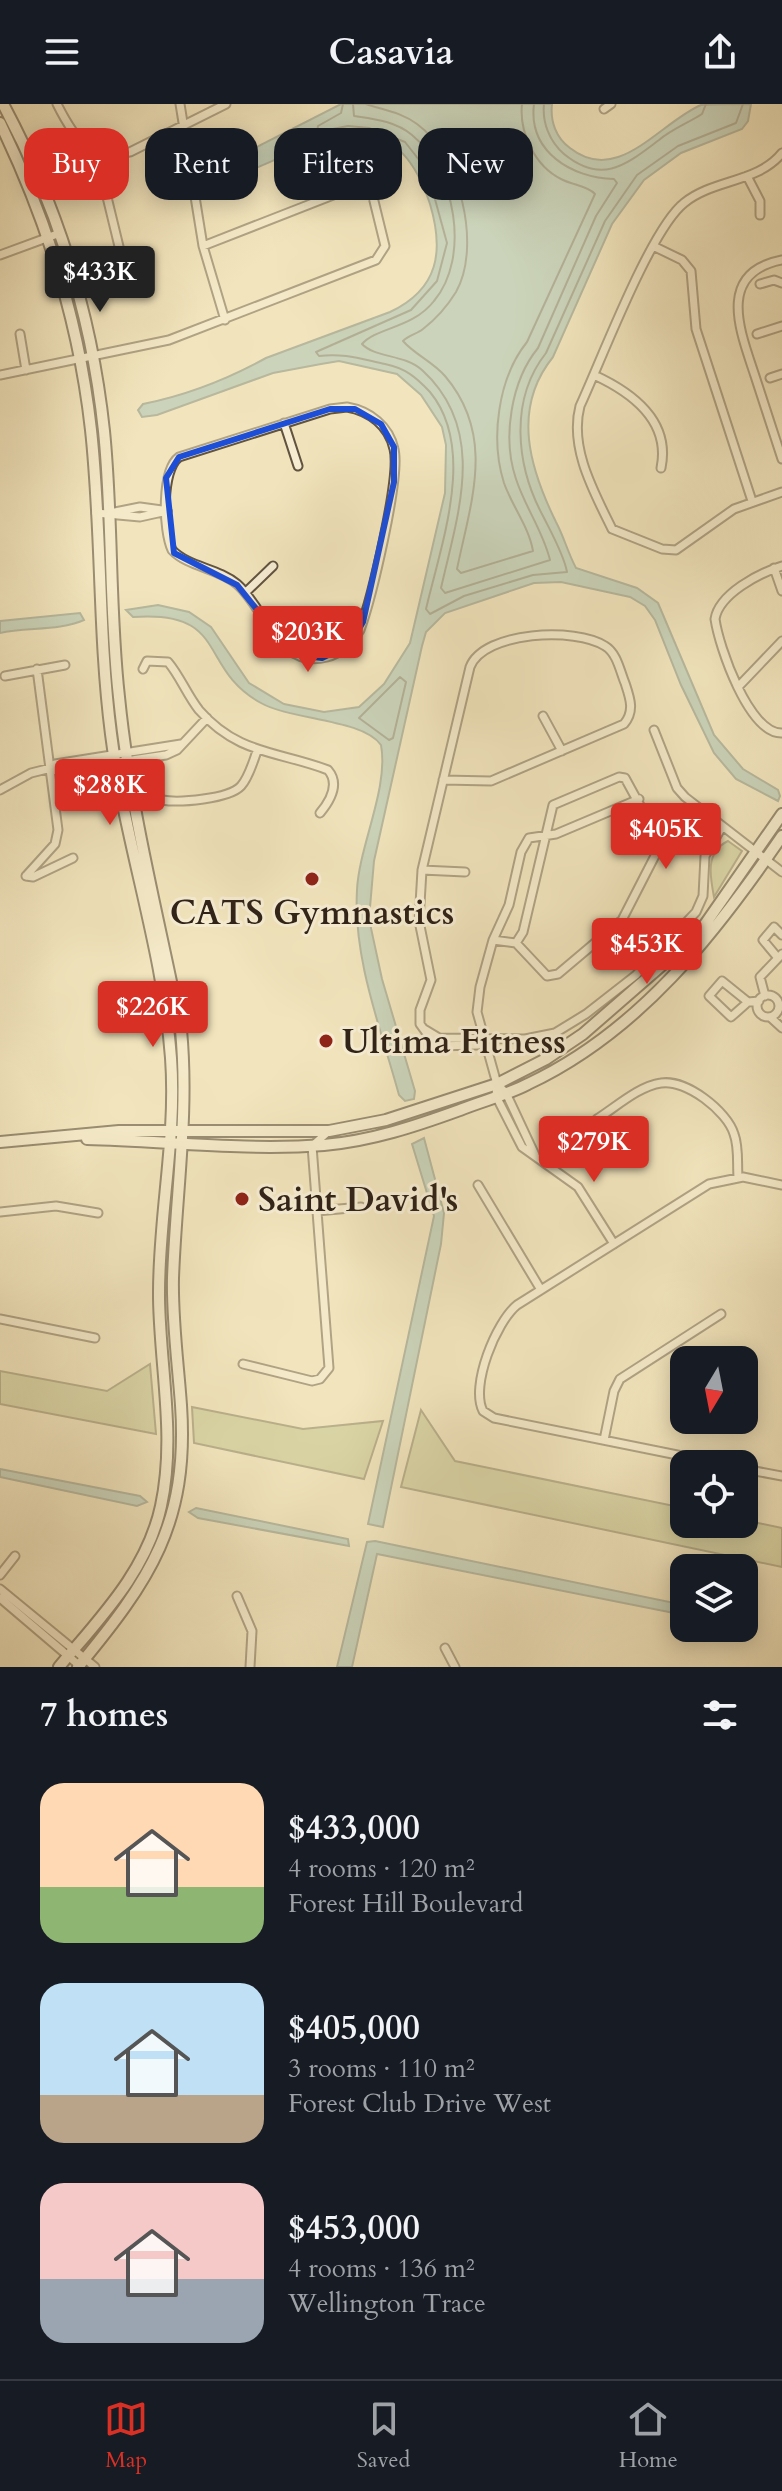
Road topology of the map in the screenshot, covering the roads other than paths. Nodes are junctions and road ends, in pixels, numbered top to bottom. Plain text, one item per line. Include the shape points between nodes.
1 (3, 104) edge
2 (57, 104) edge
3 (180, 104) edge
4 (226, 104) edge
5 (0, 123) edge
6 (183, 126) junction
7 (71, 128) edge
8 (129, 152) edge
9 (782, 153) edge
10 (747, 176) junction
11 (108, 200) edge
12 (760, 215) dead end
13 (60, 233) junction
14 (48, 237) junction
15 (203, 246) junction
16 (653, 246) junction
17 (0, 254) edge
18 (782, 260) edge
19 (123, 263) dead end
20 (782, 283) edge
21 (760, 284) dead end
22 (225, 320) junction
23 (782, 326) edge
24 (20, 334) dead end
25 (757, 334) dead end
26 (93, 356) junction
27 (80, 358) junction
28 (26, 370) junction
29 (782, 374) edge
30 (0, 375) edge
31 (594, 375) junction
32 (770, 378) dead end
33 (284, 423) junction
34 (782, 459) edge
35 (298, 466) dead end
36 (661, 468) dead end
37 (782, 492) edge
38 (752, 501) junction
39 (167, 511) junction
40 (96, 513) junction
41 (109, 514) junction
42 (273, 566) dead end
43 (778, 567) edge
44 (782, 591) edge
45 (246, 592) junction
46 (782, 641) edge
47 (65, 665) dead end
48 (37, 669) junction
49 (143, 669) dead end
50 (5, 676) dead end
51 (738, 687) junction
52 (543, 716) dead end
53 (207, 718) junction
54 (654, 730) dead end
55 (782, 733) edge
56 (257, 751) junction
57 (562, 751) junction
58 (126, 757) junction
59 (114, 759) junction
60 (51, 768) junction
61 (443, 780) junction
62 (1, 788) edge
63 (639, 799) junction
64 (162, 800) dead end
65 (320, 813) dead end
66 (782, 814) edge
67 (722, 827) junction
68 (545, 835) junction
69 (782, 836) edge
70 (755, 852) junction
71 (73, 858) dead end
72 (765, 860) junction
73 (422, 870) junction
74 (465, 872) dead end
75 (782, 872) edge
76 (782, 935) edge
77 (493, 940) junction
78 (516, 943) junction
79 (780, 956) edge
80 (762, 999) junction
81 (780, 1001) edge
82 (748, 1002) junction
83 (770, 1017) junction
84 (782, 1028) edge
85 (485, 1039) junction
86 (497, 1084) junction
87 (501, 1094) junction
88 (597, 1119) dead end
89 (172, 1130) junction
90 (185, 1130) junction
91 (329, 1131) junction
92 (41, 1138) junction
93 (0, 1142) edge
94 (171, 1144) junction
95 (184, 1144) junction
96 (312, 1146) junction
97 (738, 1177) junction
98 (478, 1185) dead end
99 (782, 1185) edge
100 (361, 1207) dead end
101 (317, 1211) junction
102 (0, 1212) edge
103 (98, 1213) dead end
104 (614, 1244) junction
105 (174, 1261) junction
106 (159, 1284) junction
107 (541, 1290) junction
108 (721, 1314) dead end
109 (0, 1319) edge
110 (95, 1338) dead end
111 (243, 1364) dead end
112 (604, 1440) junction
113 (670, 1453) edge
114 (758, 1472) edge
115 (782, 1476) edge
116 (15, 1556) dead end
117 (0, 1575) edge
118 (0, 1589) edge
119 (237, 1596) dead end
120 (0, 1598) edge
121 (445, 1648) dead end
122 (71, 1652) junction
123 (81, 1664) edge
124 (59, 1667) edge
125 (95, 1667) edge
126 (250, 1667) edge
127 (455, 1667) edge

1 - 13 main road
2 - 7 street
3 - 6 street
4 - 6 street
5 - 14 main road
6 - 8 street
6 - 15 street
9 - 10 street via 768,167
10 - 12 street via 760,201
10 - 16 street via 688,199
11 - 19 street
13 - 14 street
13 - 26 main road
14 - 17 street
14 - 27 main road
15 - 22 street
15 - 22 street via 355,186 368,189 373,197 385,246 380,258
16 - 31 street
16 - 38 street via 682,260 691,271 696,329
18 - 34 street via 750,276 736,307
20 - 21 street
22 - 26 street via 169,340
23 - 25 street
24 - 28 street
26 - 27 street
26 - 41 main road
27 - 28 street
27 - 40 main road
28 - 30 street
29 - 32 street
31 - 36 street via 644,406 662,446
31 - 38 street via 580,406 576,439 612,529 676,550
33 - 35 street
33 - 39 street via 175,459 166,473
33 - 45 street via 347,407 375,418 391,439 394,482 363,622 337,654 301,657 277,641
37 - 38 street
39 - 41 street via 140,507
39 - 45 street via 174,553 222,573
40 - 41 street
40 - 59 main road via 102,656
41 - 58 main road
42 - 45 street
43 - 44 street
43 - 51 street via 761,573 716,611 715,623
46 - 51 street
47 - 48 street
48 - 50 street
48 - 60 street
49 - 53 street via 147,661 168,662
51 - 55 street via 763,726
52 - 57 street
53 - 56 street
53 - 58 street via 166,755
54 - 67 street via 677,788
56 - 64 street via 235,791
56 - 65 street via 331,773 330,802
57 - 61 street via 491,781
57 - 61 street via 624,724 631,699 608,647 547,632 488,648 473,659
58 - 59 street
58 - 90 main road via 181,1030
59 - 60 street
59 - 89 main road via 169,1031
60 - 62 street
60 - 71 street via 59,814 55,844 26,876
61 - 73 street
63 - 68 street
63 - 68 street via 630,782 619,777 553,805
63 - 78 street via 661,844 622,920 558,974 547,976
66 - 70 main road
67 - 70 street
67 - 85 street via 705,856 698,908 636,975 555,1033
68 - 77 street via 529,838 524,845 509,905
68 - 78 street
69 - 72 main road
70 - 72 street
70 - 86 main road via 699,933 655,974 583,1034
72 - 75 street
72 - 87 main road via 722,921 661,988 579,1054 528,1085
73 - 74 street
73 - 85 street via 419,921 431,980 420,1010 422,1028 436,1046 478,1045
76 - 79 street via 774,927 763,940
77 - 78 street
77 - 85 street via 477,1002
79 - 80 street via 760,977
80 - 81 street
80 - 82 street
80 - 83 street via 761,1014
81 - 83 street
82 - 82 street via 731,1017 709,996 722,981
83 - 84 street
85 - 86 street
86 - 87 street
86 - 91 main road via 395,1118
87 - 96 main road via 407,1129
87 - 104 street via 522,1147 578,1187
88 - 97 street via 651,1085 684,1086 731,1127
89 - 90 main road
89 - 92 main road
89 - 94 main road
90 - 91 main road
90 - 95 main road
91 - 96 street
92 - 93 main road
92 - 94 main road
94 - 95 main road
94 - 106 main road
95 - 96 main road
95 - 105 main road
96 - 101 street
97 - 99 street
97 - 104 street via 709,1184
98 - 107 street
100 - 101 street
101 - 111 street via 329,1368 312,1381
102 - 103 street via 56,1206
104 - 107 street
105 - 106 main road
105 - 123 main road via 182,1429 174,1509 151,1570
106 - 122 main road via 168,1431 160,1510 128,1583
107 - 112 street via 498,1325 481,1407 494,1418
108 - 112 street via 620,1379
109 - 110 street
112 - 113 street
114 - 115 street
116 - 117 street
118 - 122 street
119 - 126 street via 252,1631
120 - 122 street
121 - 127 street
122 - 123 street
122 - 124 main road
123 - 125 street

